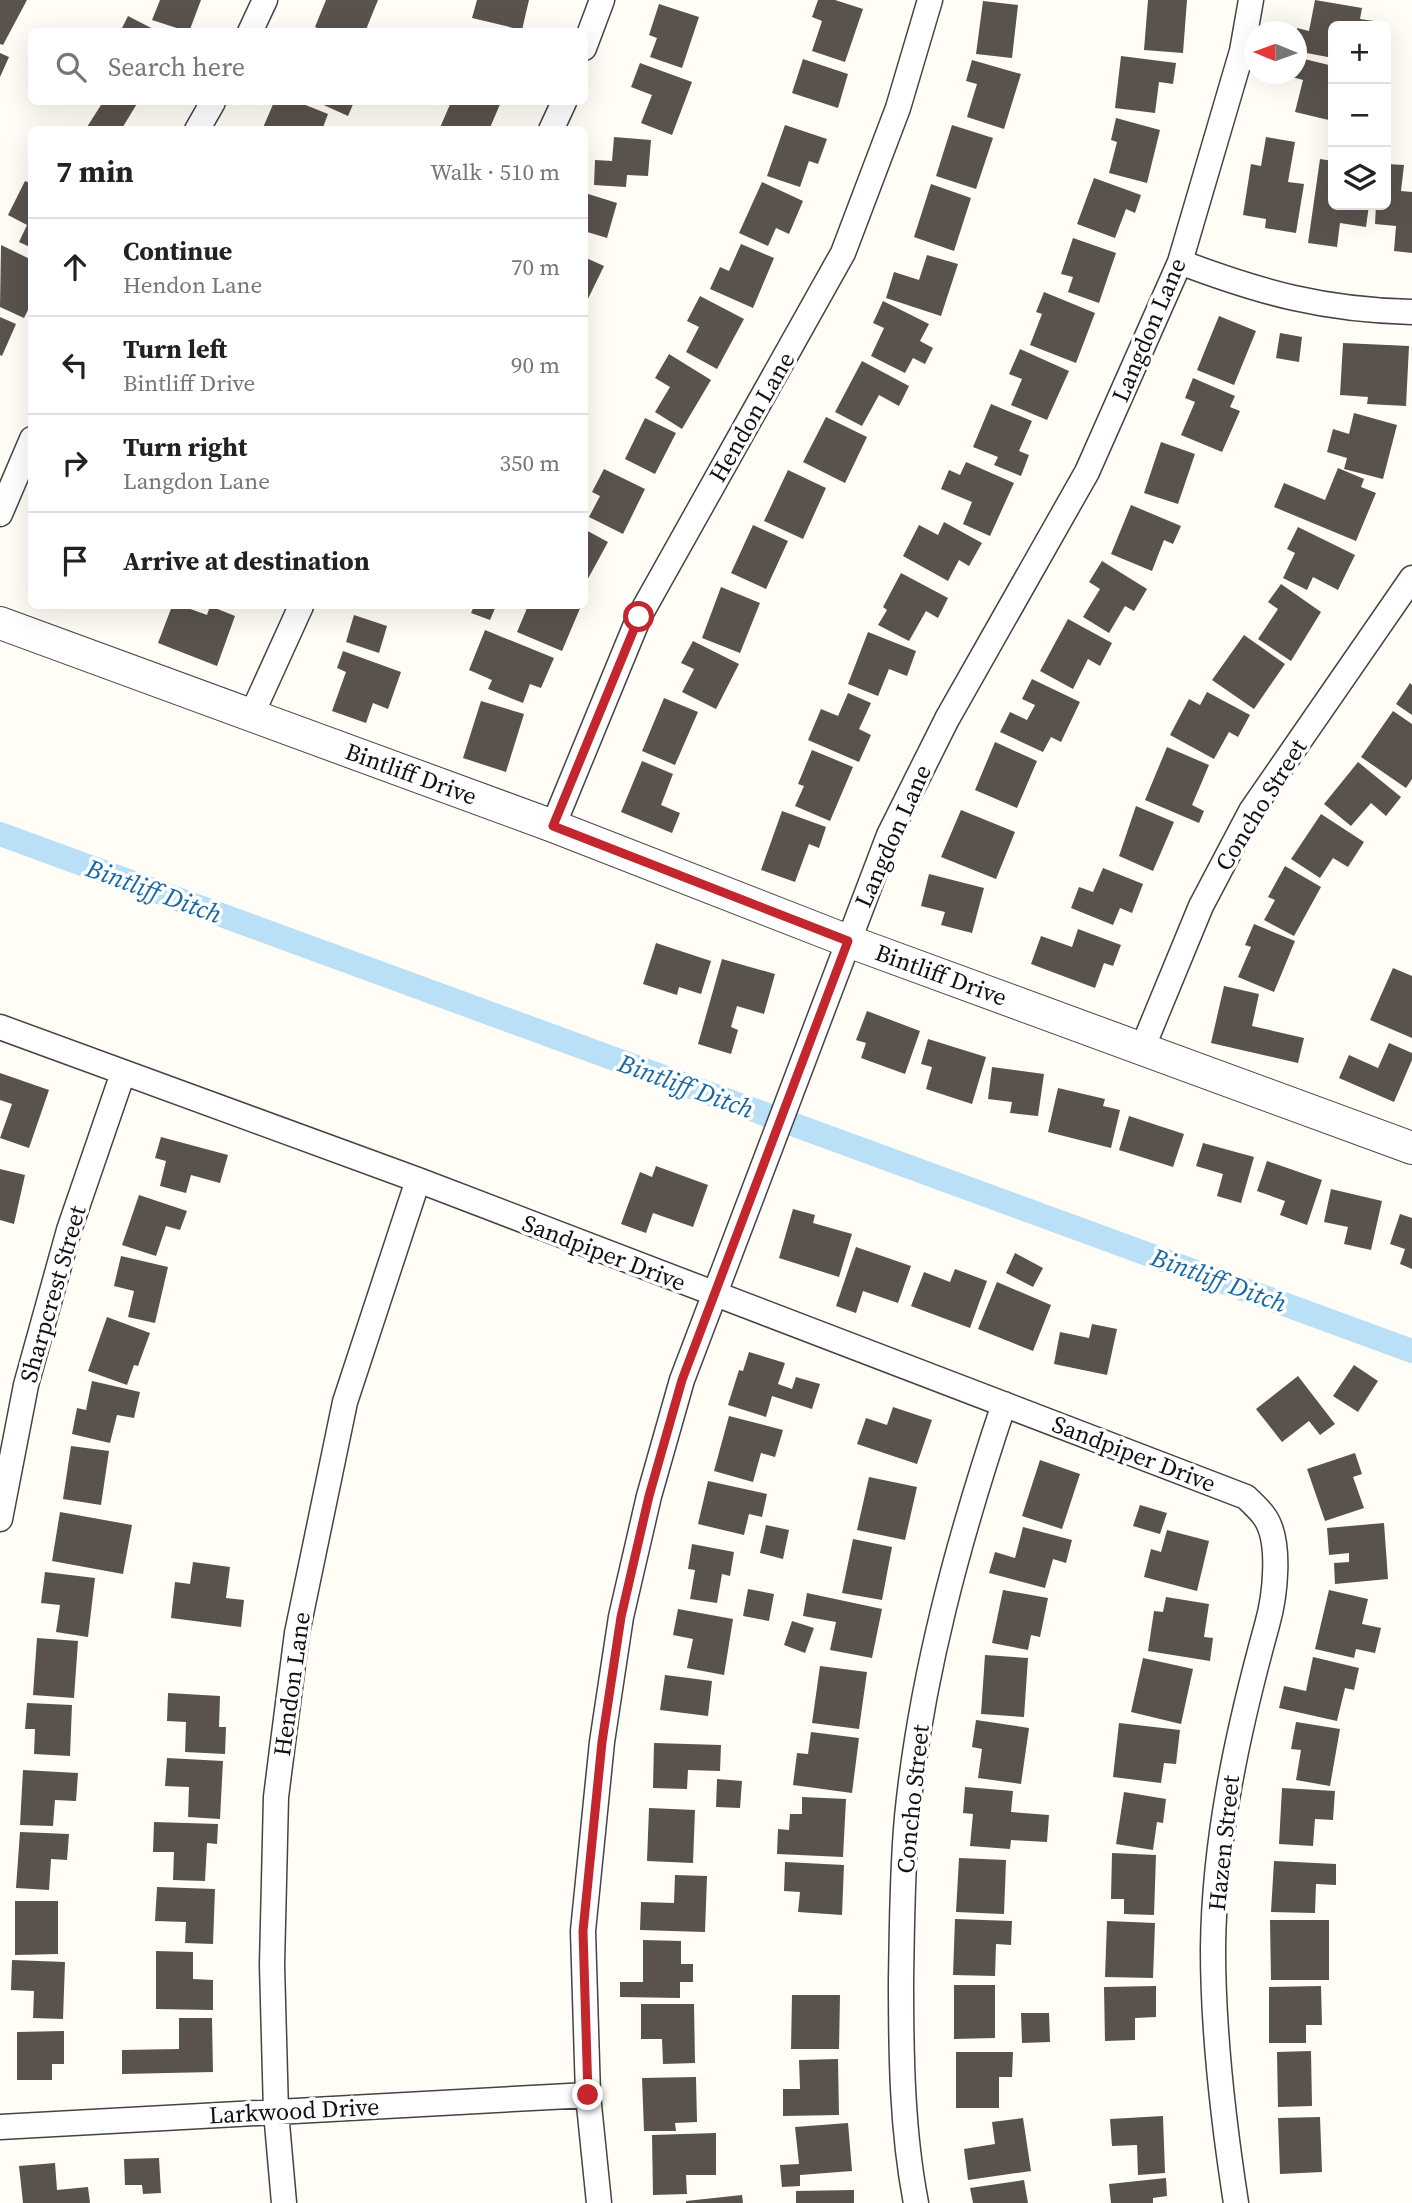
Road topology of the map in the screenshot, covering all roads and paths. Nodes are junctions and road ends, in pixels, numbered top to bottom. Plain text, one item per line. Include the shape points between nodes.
1 (265, 0) edge
2 (602, 0) edge
3 (930, 0) edge
4 (1251, 0) edge
5 (252, 28) edge
6 (588, 37) edge
7 (211, 105) edge
8 (563, 105) edge
9 (199, 126) edge
10 (553, 126) edge
11 (1180, 262) junction
12 (1412, 312) edge
13 (28, 448) edge
14 (0, 514) edge
15 (1412, 578) edge
16 (300, 609) edge
17 (0, 623) edge
18 (251, 716) junction
19 (553, 826) junction
20 (848, 941) junction
21 (0, 1027) edge
22 (1143, 1049) junction
23 (123, 1073) junction
24 (1412, 1147) edge
25 (418, 1180) junction
26 (712, 1295) junction
27 (1004, 1404) junction
28 (1246, 1497) joint
29 (0, 1519) edge
30 (588, 2095) junction
31 (276, 2112) junction
32 (0, 2127) edge
33 (284, 2203) edge
34 (599, 2203) edge
35 (916, 2203) edge
36 (1236, 2203) edge

1 - 5 street
2 - 6 street
3 - 19 street, Hendon Lane via 898,108 843,253 639,617
4 - 11 street, Langdon Lane via 1242,51
7 - 9 street
8 - 10 street
11 - 12 street via 1292,300 1359,311
11 - 20 street, Langdon Lane via 1087,472 947,719 889,835
13 - 14 street
15 - 22 street, Concho Street via 1251,811 1201,906
16 - 18 street
17 - 18 street, Bintliff Drive
18 - 19 street, Bintliff Drive
19 - 20 street, Bintliff Drive
20 - 22 street, Bintliff Drive
20 - 26 street, Langdon Lane
21 - 23 street, Sandpiper Drive
22 - 24 street, Bintliff Drive
23 - 25 street, Sandpiper Drive
23 - 29 street, Sharpcrest Street via 69,1230 30,1372
25 - 26 street, Sandpiper Drive
25 - 31 street, Hendon Lane via 345,1402 297,1633 276,1797 272,1965
26 - 27 street, Sandpiper Drive
26 - 30 street, Langdon Lane via 649,1496 621,1617 602,1742 583,1931
27 - 28 street, Sandpiper Drive
27 - 35 street, Concho Street via 972,1499 946,1600 921,1717 907,1817 901,2024 906,2128
28 - 36 street, Hazen Street via 1266,1517 1276,1558 1269,1618 1232,1766 1213,1948 1217,2046
30 - 31 street, Larkwood Drive
30 - 34 street, Langdon Lane
31 - 32 street, Larkwood Drive
31 - 33 street, Hendon Lane

